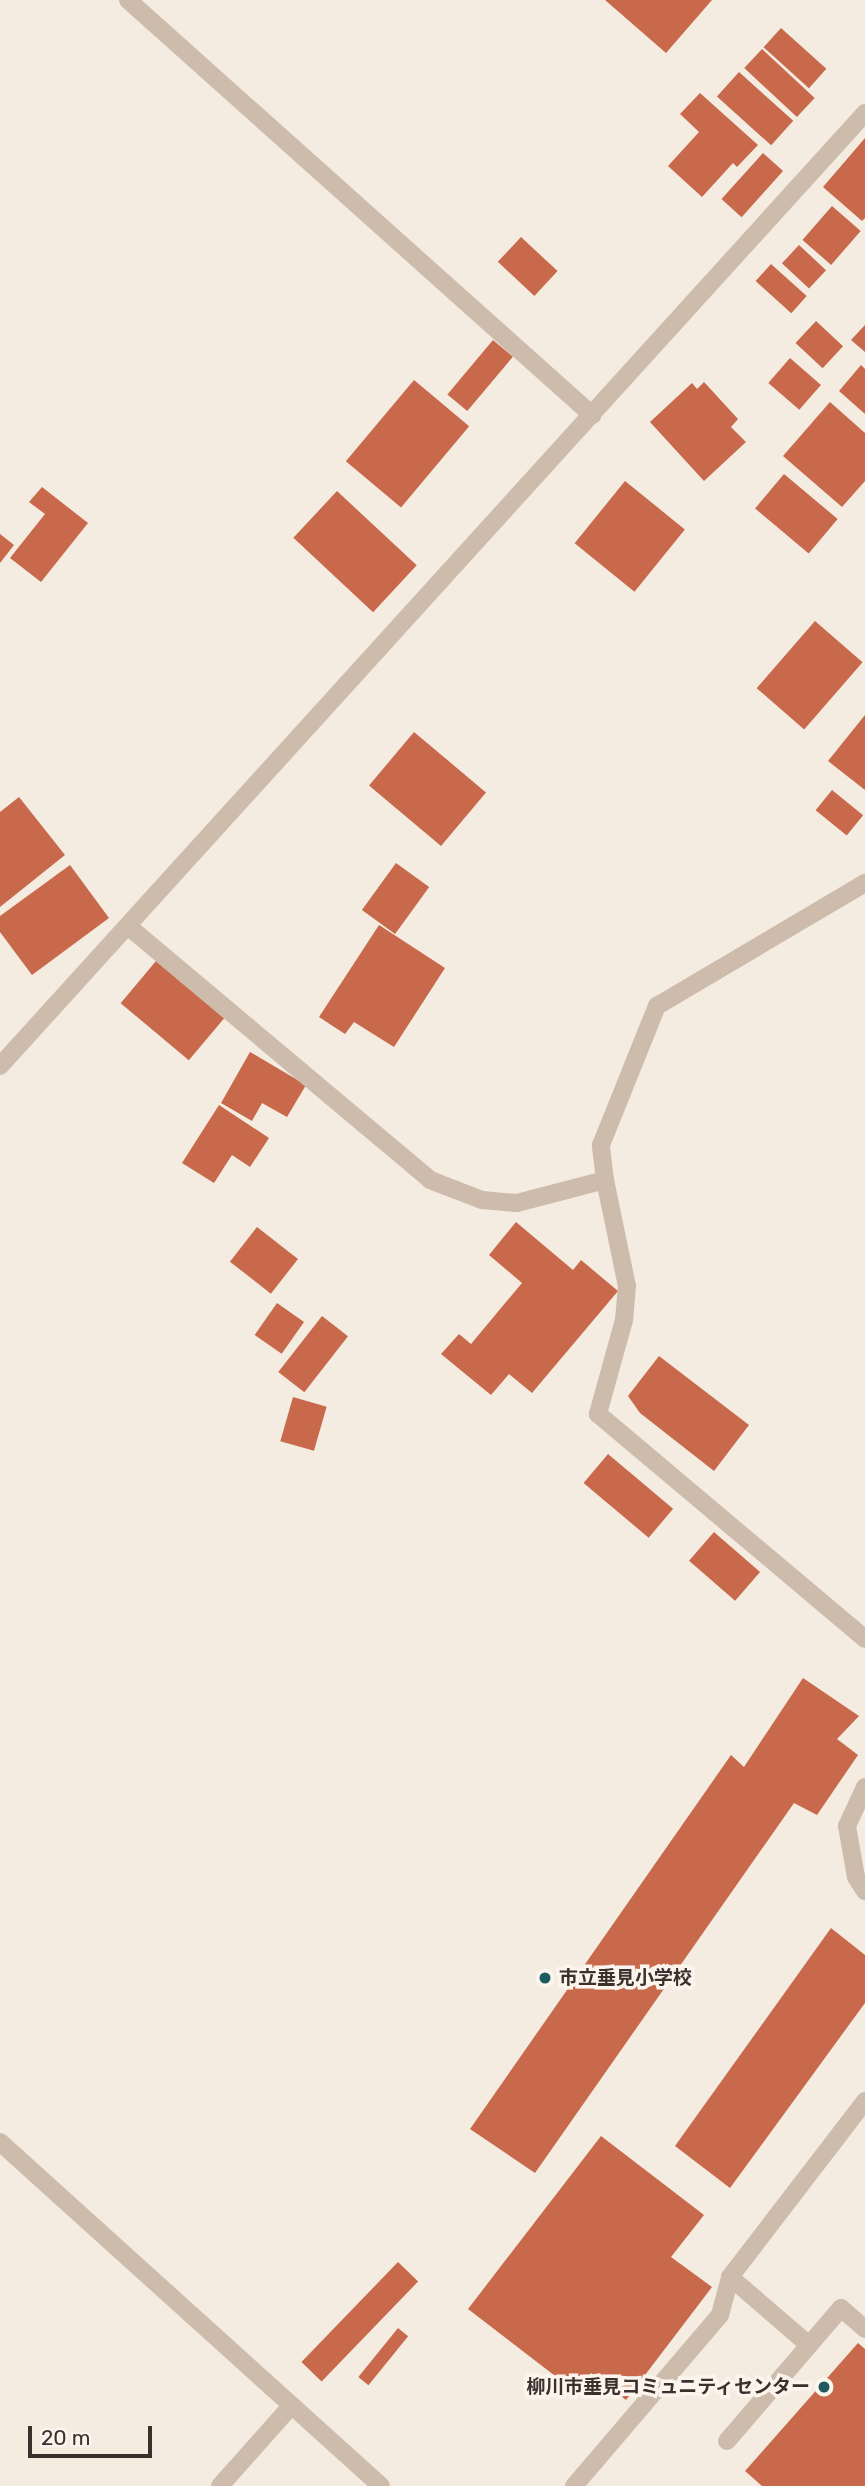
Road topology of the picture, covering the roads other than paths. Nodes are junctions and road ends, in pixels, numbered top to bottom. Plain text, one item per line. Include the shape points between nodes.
1 (128, 0) edge
2 (863, 119) edge
3 (592, 415) junction
4 (865, 883) edge
5 (129, 927) junction
6 (0, 1066) edge
7 (605, 1180) junction
8 (865, 1639) edge
9 (865, 1787) edge
10 (865, 1891) edge
11 (865, 2101) edge
12 (0, 2143) edge
13 (730, 2277) junction
14 (865, 2329) edge
15 (809, 2346) junction
16 (292, 2405) junction
17 (727, 2441) dead end
18 (220, 2486) edge
19 (381, 2486) edge
20 (574, 2486) edge

1 - 3 street
2 - 3 street
3 - 5 street
4 - 7 street via 657,1006 601,1146
5 - 6 street
5 - 7 street via 430,1180 482,1200 517,1203
7 - 8 street via 627,1286 624,1320 598,1415
9 - 10 street via 847,1826 856,1877
11 - 13 street
12 - 16 street
13 - 15 street
13 - 20 street via 720,2315
14 - 15 street via 841,2308
15 - 17 street
16 - 18 street
16 - 19 street

